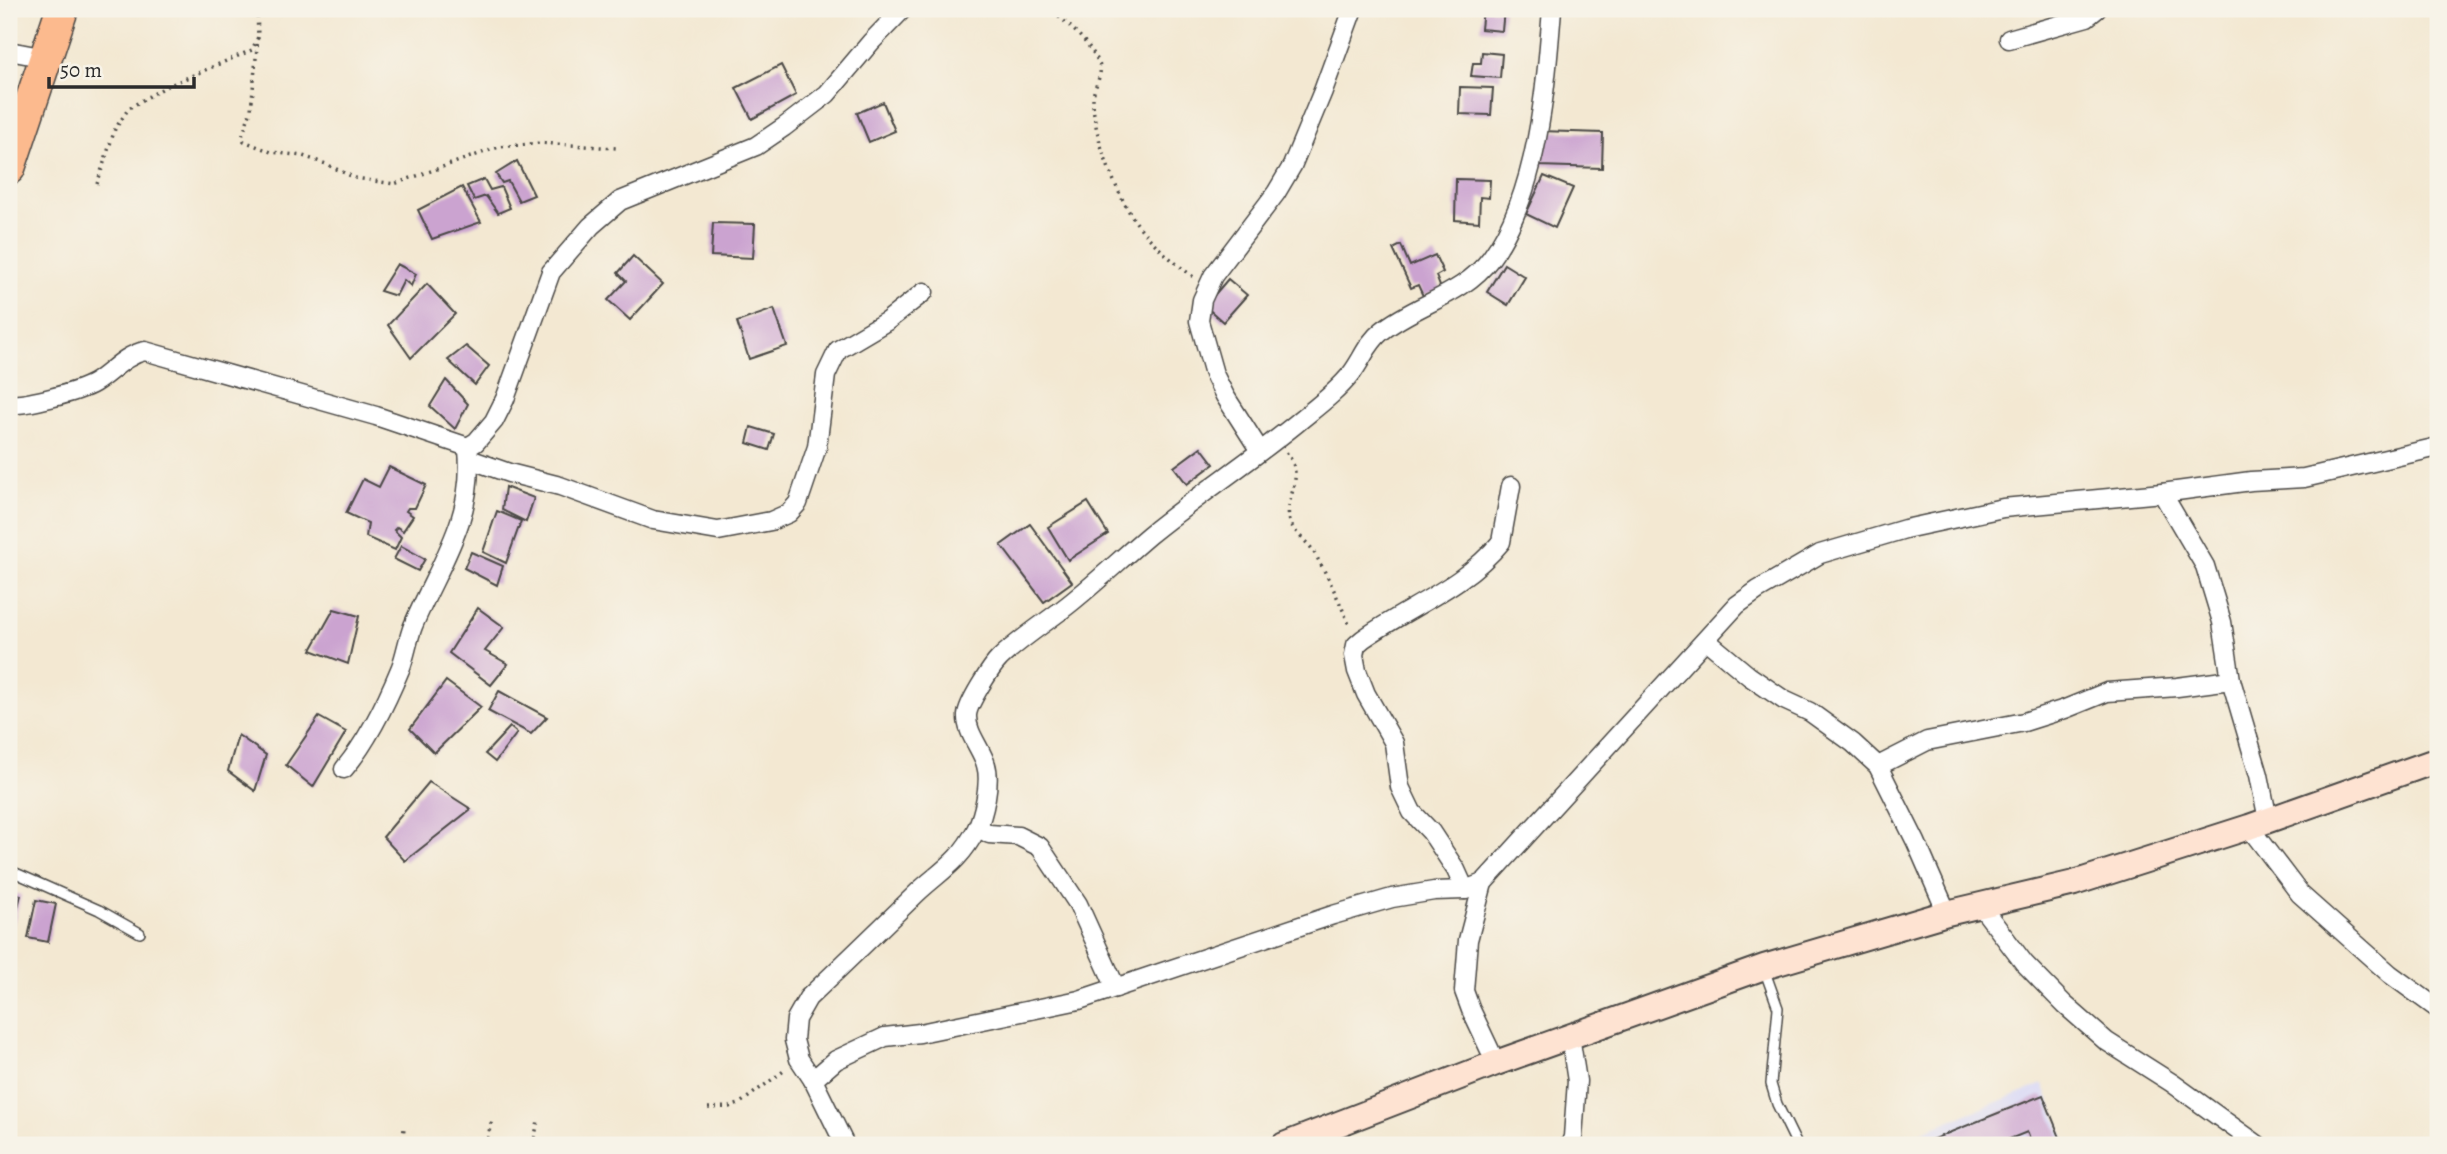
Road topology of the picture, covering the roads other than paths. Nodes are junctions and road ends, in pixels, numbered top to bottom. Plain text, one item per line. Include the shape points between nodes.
1 (62, 9) edge
2 (903, 9) edge
3 (1353, 9) edge
4 (1552, 9) edge
5 (2097, 9) edge
6 (2009, 39) dead end
7 (9, 51) edge
8 (46, 58) junction
9 (9, 168) edge
10 (923, 292) dead end
11 (9, 404) edge
12 (1267, 446) junction
13 (2438, 447) edge
14 (469, 453) junction
15 (1511, 486) dead end
16 (2162, 493) junction
17 (1707, 641) junction
18 (2231, 680) junction
19 (2438, 760) edge
20 (1878, 766) junction
21 (344, 769) dead end
22 (2258, 823) junction
23 (978, 827) junction
24 (9, 870) edge
25 (1483, 884) junction
26 (1465, 890) junction
27 (1980, 905) junction
28 (1947, 913) junction
29 (140, 933) dead end
30 (1764, 967) junction
31 (1116, 988) junction
32 (2438, 1009) edge
33 (1570, 1036) junction
34 (1496, 1063) junction
35 (813, 1080) junction
36 (845, 1145) edge
37 (1284, 1145) edge
38 (1570, 1145) edge
39 (1797, 1145) edge
40 (2258, 1145) edge

1 - 8 highway
2 - 14 street via 827,94 784,127 756,146 620,201 591,226 551,272 505,399
3 - 12 street via 1292,166 1213,276 1202,300 1199,321 1214,373 1225,396
4 - 12 street via 1534,154 1509,227 1492,257 1446,297 1382,331 1334,392
5 - 6 street via 2087,17
7 - 8 street
8 - 9 highway
10 - 14 street via 887,321 838,350 826,374 817,447 798,503 771,521 718,531 653,520 580,492 509,473
11 - 14 street via 35,403 92,384 131,355 145,351 376,416
12 - 23 street via 998,660 967,715 987,766 986,801
13 - 16 street via 2304,478
14 - 21 street via 470,480 450,551 412,628 388,695
15 - 26 street via 1502,542 1460,580 1356,645 1354,655 1366,694 1394,743 1400,787
16 - 17 street via 2003,508 1905,529 1820,554 1747,597
16 - 18 street via 2205,566 2222,622
17 - 20 street via 1749,676 1853,743
17 - 25 street
18 - 20 street via 2107,692 2042,717 1927,741
18 - 22 street via 2259,775
19 - 22 street
20 - 28 street
22 - 27 street via 2074,883
22 - 32 street via 2300,894 2390,974
23 - 31 street via 989,834 1018,836 1040,847 1078,904
23 - 35 street via 953,864 808,998 796,1018 794,1040 799,1059
24 - 29 lane
25 - 26 street
25 - 34 street via 1468,940 1464,991
26 - 31 street via 1392,898
27 - 28 street
27 - 40 street via 2024,963 2106,1041
28 - 30 street
30 - 33 street
30 - 39 lane via 1777,1008 1771,1084
31 - 35 street via 1016,1014 885,1037 836,1060
33 - 34 street
33 - 38 street via 1577,1081
34 - 37 street
35 - 36 street

